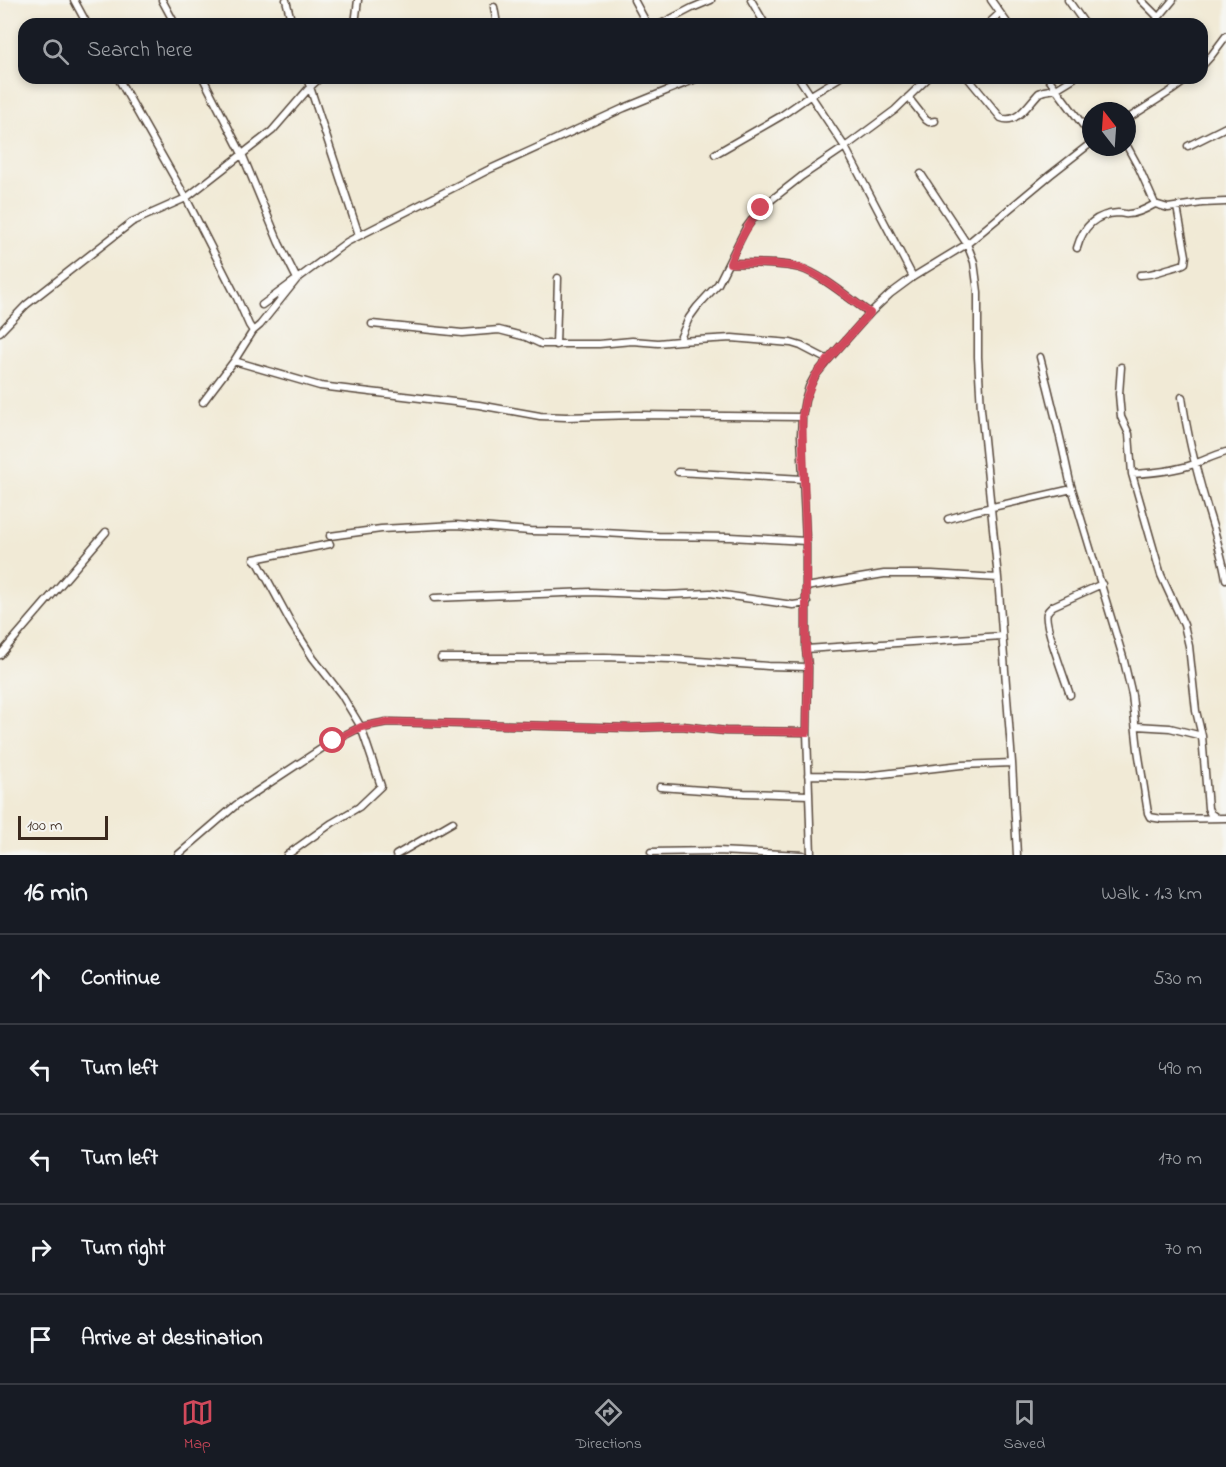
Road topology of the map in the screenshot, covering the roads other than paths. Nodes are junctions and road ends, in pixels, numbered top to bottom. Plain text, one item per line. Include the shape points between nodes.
1 (73, 0) edge
2 (162, 0) edge
3 (286, 0) edge
4 (358, 0) edge
5 (634, 0) edge
6 (711, 0) edge
7 (751, 0) edge
8 (991, 0) edge
9 (1068, 0) edge
10 (1141, 0) edge
11 (1173, 0) edge
12 (494, 7) dead end
13 (1000, 13) junction
14 (1158, 17) joint
15 (83, 18) edge
16 (172, 18) edge
17 (290, 18) edge
18 (356, 18) edge
19 (496, 18) edge
20 (644, 18) edge
21 (673, 18) edge
22 (762, 18) edge
23 (995, 18) edge
24 (1004, 18) edge
25 (1081, 18) edge
26 (1225, 39) edge
27 (1208, 59) edge
28 (121, 84) edge
29 (205, 84) edge
30 (309, 84) edge
31 (313, 84) edge
32 (683, 84) edge
33 (803, 84) edge
34 (829, 84) edge
35 (922, 84) edge
36 (973, 84) edge
37 (1052, 84) edge
38 (1064, 84) edge
39 (1181, 84) edge
40 (310, 87) junction
41 (1056, 89) junction
42 (908, 97) junction
43 (1136, 113) edge
44 (935, 121) dead end
45 (1082, 124) edge
46 (1226, 127) edge
47 (1188, 146) dead end
48 (845, 147) junction
49 (1082, 150) edge
50 (242, 154) junction
51 (715, 154) dead end
52 (1132, 156) edge
53 (921, 174) dead end
54 (186, 198) junction
55 (1226, 202) edge
56 (1155, 204) junction
57 (1178, 207) junction
58 (359, 235) junction
59 (967, 244) junction
60 (1077, 248) dead end
61 (730, 263) junction
62 (1140, 275) dead end
63 (913, 277) junction
64 (558, 278) dead end
65 (262, 305) dead end
66 (870, 313) junction
67 (372, 324) dead end
68 (253, 331) junction
69 (0, 332) edge
70 (679, 341) junction
71 (556, 345) junction
72 (1040, 357) dead end
73 (828, 360) junction
74 (234, 361) junction
75 (1121, 367) dead end
76 (1182, 397) dead end
77 (203, 402) dead end
78 (802, 417) junction
79 (1226, 452) edge
80 (1194, 464) junction
81 (678, 472) dead end
82 (1132, 474) junction
83 (803, 479) junction
84 (1072, 489) junction
85 (992, 508) junction
86 (948, 519) dead end
87 (106, 532) dead end
88 (806, 541) junction
89 (998, 578) junction
90 (1226, 579) edge
91 (1102, 584) junction
92 (806, 587) junction
93 (434, 598) dead end
94 (807, 603) junction
95 (1002, 636) junction
96 (806, 649) junction
97 (0, 655) edge
98 (441, 658) dead end
99 (808, 667) junction
100 (1070, 695) dead end
101 (1136, 726) dead end
102 (361, 727) junction
103 (807, 732) junction
104 (1202, 736) junction
105 (1012, 763) junction
106 (808, 775) junction
107 (660, 787) dead end
108 (809, 795) junction
109 (1217, 818) junction
110 (1226, 818) edge
111 (453, 822) dead end
112 (651, 852) dead end
113 (178, 855) edge
114 (287, 855) edge
115 (396, 855) edge
116 (803, 855) edge
117 (811, 855) edge
118 (1017, 855) edge

1 - 15 street
2 - 16 street
3 - 17 street
4 - 18 street
5 - 20 street
6 - 21 street
7 - 22 street
8 - 13 street
9 - 25 street
10 - 14 street
11 - 14 street
12 - 19 street
13 - 23 street
13 - 24 street
26 - 27 street
28 - 54 street
29 - 50 street
30 - 40 street
31 - 40 street
32 - 58 street via 488,170
33 - 48 street
34 - 51 street
35 - 42 street
36 - 41 street via 1006,120 1015,118 1039,93
37 - 41 street
38 - 41 street
39 - 43 street
40 - 50 street via 272,131
40 - 58 street
41 - 45 street
42 - 44 street via 926,120
42 - 48 street
46 - 47 street
48 - 61 street via 761,208 746,228
48 - 63 street
49 - 59 street
50 - 54 street
50 - 68 street via 297,279
52 - 56 street
53 - 59 street
54 - 68 street
54 - 69 street via 132,222 26,305
55 - 57 street
56 - 57 street
56 - 60 street via 1092,222
57 - 62 street via 1185,263
58 - 65 street
59 - 63 street
59 - 85 street via 978,292 981,409
61 - 66 street via 783,265 816,274
61 - 70 street via 689,318
63 - 66 street
64 - 71 street
66 - 73 street
67 - 71 street via 462,333 499,330 540,344
68 - 74 street
70 - 71 street
70 - 73 street via 732,338 791,343
72 - 84 street
73 - 78 street via 809,387
74 - 77 street
74 - 78 street via 320,386 540,416
75 - 82 street via 1121,417 1129,435
76 - 80 street
78 - 83 street
79 - 80 street
80 - 82 street
80 - 90 street
81 - 83 street
82 - 104 street via 1161,575 1190,646
83 - 88 street
84 - 85 street
84 - 91 street
85 - 86 street
85 - 89 street
87 - 97 street
88 - 92 street
88 - 102 street via 456,525 381,530 254,559 313,658
89 - 92 street via 884,574
89 - 95 street
91 - 100 street via 1053,606 1046,616
91 - 109 street via 1132,694 1148,813 1162,819
92 - 94 street
93 - 94 street via 590,592 710,593 794,605
94 - 96 street
95 - 96 street
95 - 105 street
96 - 99 street
98 - 99 street via 604,657
99 - 103 street
101 - 104 street via 1170,728
102 - 103 street via 387,722 682,726
102 - 113 street via 236,805
102 - 114 street via 381,786 359,807
103 - 106 street
104 - 109 street via 1208,808
105 - 106 street via 865,776
105 - 118 street
106 - 108 street
107 - 108 street
108 - 117 street
109 - 110 street
111 - 115 street
112 - 116 street

